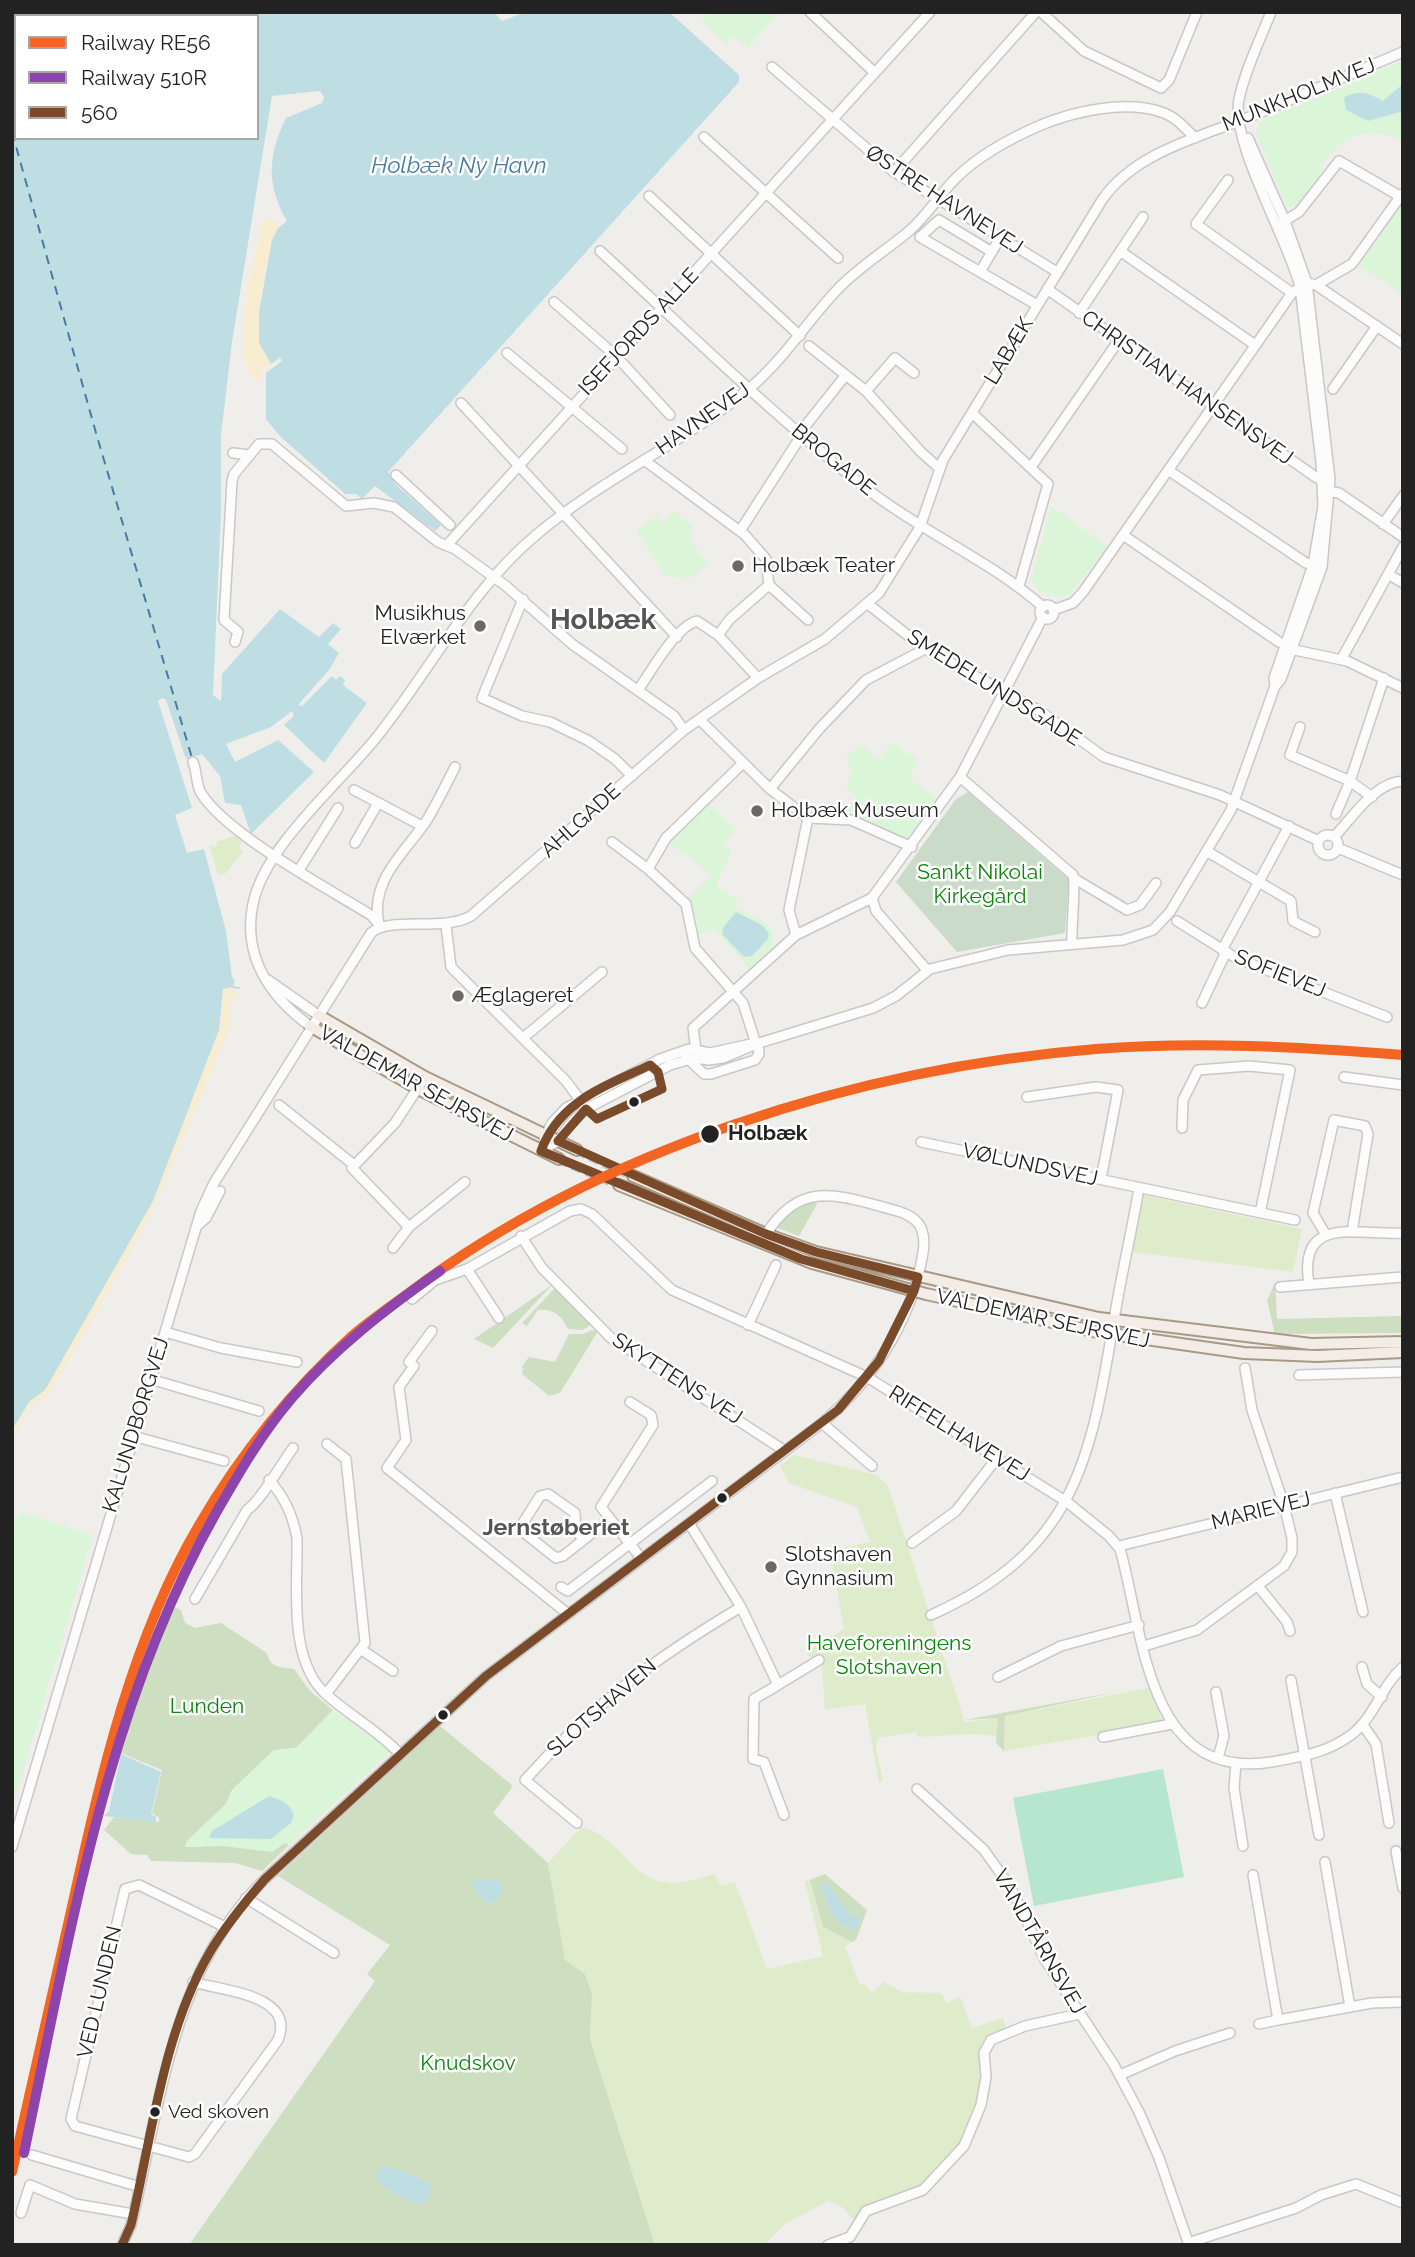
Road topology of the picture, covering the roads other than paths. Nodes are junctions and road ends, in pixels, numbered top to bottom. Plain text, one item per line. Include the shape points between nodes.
1 (810, 12) edge
2 (930, 12) edge
3 (1038, 12) edge
4 (1197, 12) edge
5 (1271, 12) edge
6 (1403, 52) edge
7 (772, 67) dead end
8 (875, 72) junction
9 (833, 121) junction
10 (1239, 121) junction
11 (704, 137) dead end
12 (1195, 138) junction
13 (894, 172) junction
14 (1228, 180) dead end
15 (765, 192) junction
16 (649, 196) dead end
17 (1402, 196) edge
18 (937, 200) junction
19 (1143, 217) dead end
20 (1282, 223) junction
21 (1000, 238) junction
22 (600, 251) dead end
23 (1120, 251) junction
24 (992, 252) junction
25 (710, 253) junction
26 (838, 258) dead end
27 (980, 272) junction
28 (1057, 272) junction
29 (1304, 287) junction
30 (1047, 289) junction
31 (554, 302) dead end
32 (1037, 305) junction
33 (661, 306) junction
34 (1079, 313) junction
35 (1377, 326) junction
36 (800, 336) junction
37 (1119, 340) junction
38 (1403, 344) edge
39 (1255, 345) junction
40 (809, 346) dead end
41 (507, 353) dead end
42 (616, 356) junction
43 (914, 373) dead end
44 (845, 376) junction
45 (750, 387) junction
46 (1333, 389) dead end
47 (866, 391) junction
48 (461, 403) dead end
49 (1213, 406) junction
50 (569, 407) junction
51 (971, 413) junction
52 (670, 415) dead end
53 (800, 435) junction
54 (622, 449) dead end
55 (233, 453) dead end
56 (250, 455) junction
57 (643, 460) junction
58 (518, 464) junction
59 (1031, 467) junction
60 (940, 468) junction
61 (1168, 470) junction
62 (396, 475) dead end
63 (1326, 479) junction
64 (1326, 491) junction
65 (1403, 496) edge
66 (564, 513) junction
67 (1383, 524) junction
68 (450, 525) dead end
69 (920, 527) junction
70 (740, 531) junction
71 (1123, 535) junction
72 (1403, 537) edge
73 (447, 545) junction
74 (1403, 547) edge
75 (1317, 566) junction
76 (1388, 574) junction
77 (494, 578) junction
78 (1403, 583) edge
79 (769, 585) junction
80 (1019, 586) junction
81 (523, 599) junction
82 (868, 604) junction
83 (1046, 611) junction
84 (808, 620) dead end
85 (718, 635) junction
86 (677, 637) junction
87 (235, 642) dead end
88 (1285, 646) junction
89 (925, 649) junction
90 (1341, 660) junction
91 (758, 678) junction
92 (1384, 678) junction
93 (1403, 688) edge
94 (638, 691) junction
95 (1004, 691) junction
96 (700, 719) junction
97 (1300, 727) dead end
98 (684, 730) junction
99 (743, 764) junction
100 (195, 767) dead end
101 (455, 767) dead end
102 (632, 776) junction
103 (960, 777) junction
104 (1350, 781) junction
105 (1403, 781) edge
106 (770, 789) junction
107 (354, 790) dead end
108 (1372, 797) junction
109 (375, 801) junction
110 (1235, 801) junction
111 (338, 808) dead end
112 (1336, 814) dead end
113 (808, 818) junction
114 (422, 826) junction
115 (1289, 826) junction
116 (1334, 837) junction
117 (1319, 841) junction
118 (612, 842) dead end
119 (355, 843) dead end
120 (912, 847) junction
121 (1338, 848) junction
122 (1208, 852) junction
123 (275, 855) junction
124 (648, 869) junction
125 (299, 870) junction
126 (1403, 874) edge
127 (1075, 878) junction
128 (1156, 883) dead end
129 (1259, 884) junction
130 (872, 898) junction
131 (1177, 921) dead end
132 (446, 925) junction
133 (380, 926) junction
134 (1315, 932) dead end
135 (796, 935) junction
136 (1072, 943) junction
137 (1224, 951) junction
138 (928, 970) junction
139 (601, 972) dead end
140 (264, 976) junction
141 (734, 992) junction
142 (1202, 1003) dead end
143 (318, 1014) junction
144 (1387, 1017) dead end
145 (310, 1026) junction
146 (523, 1038) junction
147 (757, 1044) junction
148 (696, 1050) junction
149 (680, 1052) junction
150 (688, 1059) junction
151 (425, 1077) junction
152 (1344, 1077) dead end
153 (1403, 1085) edge
154 (418, 1089) junction
155 (1027, 1097) dead end
156 (580, 1100) junction
157 (279, 1105) dead end
158 (586, 1109) junction
159 (1182, 1128) dead end
160 (545, 1135) junction
161 (558, 1141) junction
162 (921, 1142) dead end
163 (576, 1150) tunnel mouth
164 (541, 1151) junction
165 (559, 1159) tunnel mouth
166 (353, 1167) junction
167 (633, 1176) tunnel mouth
168 (1101, 1179) junction
169 (465, 1182) dead end
170 (618, 1185) tunnel mouth
171 (1139, 1188) junction
172 (220, 1191) dead end
173 (1260, 1213) junction
174 (1295, 1220) dead end
175 (196, 1227) junction
176 (409, 1227) junction
177 (1352, 1232) junction
178 (1403, 1233) edge
179 (766, 1234) junction
180 (1326, 1234) junction
181 (521, 1236) junction
182 (393, 1248) dead end
183 (776, 1265) dead end
184 (467, 1269) junction
185 (918, 1277) junction
186 (1403, 1278) edge
187 (1309, 1284) junction
188 (1280, 1287) dead end
189 (914, 1291) junction
190 (412, 1299) dead end
191 (499, 1318) dead end
192 (1114, 1321) junction
193 (748, 1325) junction
194 (432, 1331) dead end
195 (165, 1332) junction
196 (1112, 1336) junction
197 (1403, 1342) edge
198 (1403, 1352) edge
199 (297, 1362) dead end
200 (1245, 1368) dead end
201 (1403, 1372) edge
202 (1299, 1375) dead end
203 (867, 1377) junction
204 (150, 1379) junction
205 (630, 1402) dead end
206 (259, 1411) dead end
207 (822, 1423) junction
208 (134, 1436) junction
209 (327, 1444) dead end
210 (293, 1448) dead end
211 (785, 1451) junction
212 (997, 1458) junction
213 (224, 1461) dead end
214 (872, 1466) dead end
215 (1403, 1477) edge
216 (269, 1480) junction
217 (712, 1481) dead end
218 (1335, 1493) junction
219 (1067, 1502) junction
220 (1284, 1505) junction
221 (610, 1519) junction
222 (689, 1523) junction
223 (583, 1540) junction
224 (630, 1543) junction
225 (912, 1544) dead end
226 (1119, 1546) junction
227 (641, 1558) junction
228 (1258, 1586) junction
229 (561, 1587) dead end
230 (195, 1599) dead end
231 (741, 1607) junction
232 (1363, 1612) dead end
233 (568, 1614) junction
234 (931, 1615) dead end
235 (1139, 1625) junction
236 (1290, 1630) dead end
237 (1144, 1646) junction
238 (362, 1650) junction
239 (819, 1660) dead end
240 (1362, 1667) dead end
241 (1403, 1667) edge
242 (393, 1671) dead end
243 (998, 1677) dead end
244 (1291, 1680) dead end
245 (778, 1685) junction
246 (1216, 1692) dead end
247 (326, 1694) junction
248 (1382, 1697) junction
249 (1172, 1724) junction
250 (1363, 1725) junction
251 (1104, 1737) dead end
252 (399, 1753) junction
253 (1305, 1756) junction
254 (1217, 1758) junction
255 (1236, 1763) junction
256 (917, 1789) dead end
257 (784, 1815) dead end
258 (577, 1823) dead end
259 (1389, 1823) dead end
260 (1319, 1835) dead end
261 (1243, 1846) dead end
262 (12, 1847) edge
263 (1396, 1851) dead end
264 (1325, 1862) dead end
265 (1253, 1875) dead end
266 (1403, 1888) edge
267 (246, 1898) junction
268 (223, 1926) junction
269 (334, 1953) dead end
270 (193, 1982) junction
271 (1403, 2003) edge
272 (1350, 2007) junction
273 (1077, 2009) junction
274 (1278, 2021) junction
275 (1259, 2024) dead end
276 (1230, 2033) dead end
277 (1122, 2079) junction
278 (149, 2146) junction
279 (32, 2155) dead end
280 (140, 2187) junction
281 (1403, 2203) edge
282 (21, 2213) dead end
283 (133, 2214) junction
284 (1188, 2244) edge
285 (122, 2245) edge
286 (828, 2245) edge

1 - 8 street
2 - 8 street, ISEFJORDS ALLE
3 - 4 street via 1084,51 1156,86 1167,85
3 - 13 street
5 - 10 street via 1240,94
6 - 10 street, MUNKHOLMVEJ
7 - 9 street, ØSTRE HAVNEVEJ
8 - 9 street, ISEFJORDS ALLE
9 - 13 street, ØSTRE HAVNEVEJ
9 - 15 street, ISEFJORDS ALLE
10 - 12 street, MUNKHOLMVEJ
10 - 20 street
11 - 15 street
12 - 18 street, HAVNEVEJ via 1172,117 1153,110 1125,108 1066,116 981,158
12 - 28 street, LABÆK via 1117,181
13 - 18 street, ØSTRE HAVNEVEJ
14 - 29 street via 1196,224
15 - 25 street, ISEFJORDS ALLE
15 - 26 street
16 - 25 street
17 - 20 street via 1339,161 1298,212
17 - 29 street via 1352,264
18 - 21 street, ØSTRE HAVNEVEJ
18 - 36 street, HAVNEVEJ via 910,230 837,290
19 - 23 street
20 - 29 street
21 - 24 street
21 - 28 street, ØSTRE HAVNEVEJ
22 - 33 street, BROGADE
23 - 34 street
23 - 39 street
24 - 27 street
24 - 27 street via 939,220 920,237
25 - 33 street, ISEFJORDS ALLE
25 - 36 street
27 - 32 street
28 - 30 street, LABÆK
29 - 35 street
29 - 39 street
29 - 63 street
30 - 32 street, LABÆK
30 - 34 street, CHRISTIAN HANSENSVEJ
31 - 42 street
32 - 51 street, LABÆK
33 - 42 street, ISEFJORDS ALLE
33 - 45 street, BROGADE
34 - 37 street, CHRISTIAN HANSENSVEJ
35 - 38 street
35 - 46 street
36 - 45 street, HAVNEVEJ
37 - 49 street, CHRISTIAN HANSENSVEJ
37 - 59 street
39 - 49 street
40 - 44 street
41 - 50 street
42 - 50 street, ISEFJORDS ALLE
42 - 52 street
43 - 47 street via 895,358
44 - 47 street
44 - 53 street
45 - 53 street, BROGADE
45 - 57 street, HAVNEVEJ
47 - 60 street
48 - 58 street
49 - 61 street
49 - 63 street, CHRISTIAN HANSENSVEJ
50 - 54 street
50 - 58 street, ISEFJORDS ALLE
51 - 59 street
51 - 60 street, LABÆK
53 - 69 street, BROGADE
53 - 70 street
55 - 56 street
56 - 73 street via 259,444 272,444 346,506 376,500 394,507
56 - 87 street via 232,481 224,620 238,632
57 - 66 street, HAVNEVEJ
57 - 70 street
58 - 66 street
58 - 73 street, ISEFJORDS ALLE
59 - 80 street via 1048,484
60 - 69 street, LABÆK
61 - 71 street
61 - 75 street via 1306,564
62 - 68 street
63 - 64 street
64 - 67 street via 1339,493
64 - 75 street
65 - 67 street
66 - 77 street, HAVNEVEJ
66 - 86 street
67 - 72 street
69 - 80 street, BROGADE
69 - 82 street, LABÆK via 887,583
70 - 79 street via 766,559
71 - 83 street via 1073,603
71 - 88 street
73 - 77 street
74 - 76 street
75 - 88 street
76 - 78 street
76 - 90 street
77 - 81 street
77 - 123 street, HAVNEVEJ via 375,739
79 - 84 street
79 - 85 street
80 - 83 street, BROGADE
81 - 94 street via 572,643
81 - 102 street via 482,698 589,741
82 - 89 street, SMEDELUNDSGADE
82 - 91 street, AHLGADE via 825,639
83 - 95 street
85 - 86 street via 697,621
85 - 91 street
86 - 94 street
88 - 90 street
88 - 110 street
89 - 95 street, SMEDELUNDSGADE
89 - 106 street via 866,680
90 - 92 street
91 - 96 street, AHLGADE
92 - 93 street
92 - 104 street
94 - 98 street via 674,716
95 - 103 street
95 - 110 street, SMEDELUNDSGADE via 1104,757
96 - 98 street, AHLGADE
96 - 99 street
97 - 104 street via 1290,755
98 - 102 street, AHLGADE
99 - 106 street
99 - 124 street via 666,838
100 - 123 street via 200,791 232,824
101 - 114 street
102 - 132 street, AHLGADE via 471,916
103 - 120 street
103 - 127 street
104 - 108 street
104 - 112 street
105 - 108 street via 1386,785
106 - 113 street
107 - 109 street
108 - 116 street
109 - 114 street
109 - 119 street
110 - 115 street, SMEDELUNDSGADE
110 - 122 street
111 - 125 street
113 - 120 street via 852,820
113 - 135 street via 789,909
114 - 133 street via 386,874 377,915
115 - 117 street, SMEDELUNDSGADE
115 - 129 street
116 - 117 street via 1327,835
116 - 121 street
117 - 121 street via 1324,855 1334,854
118 - 124 street
120 - 130 street
121 - 126 street
122 - 129 street
122 - 136 street via 1163,922 1144,935
123 - 125 street
123 - 140 street, HAVNEVEJ via 251,909 252,944
124 - 141 street via 686,904 696,951
125 - 133 street via 372,916
127 - 128 street via 1127,910 1140,905
127 - 136 street
129 - 134 street via 1291,901 1293,921
129 - 137 street
130 - 135 street
130 - 138 street via 876,911
131 - 137 street, SOFIEVEJ
132 - 133 street, AHLGADE
132 - 146 street via 451,967
133 - 143 street
135 - 141 street
136 - 138 street via 992,952
137 - 142 street
137 - 144 street, SOFIEVEJ
138 - 147 street via 879,1006
139 - 146 street
140 - 143 street via 282,993
140 - 145 street, HAVNEVEJ via 277,999
141 - 147 street via 746,1007
141 - 148 street via 693,1028
143 - 145 street
143 - 151 main road, VALDEMAR SEJRSVEJ
145 - 154 main road, VALDEMAR SEJRSVEJ
145 - 175 street, KALUNDBORGVEJ via 214,1183
146 - 156 street
147 - 148 street via 710,1053
147 - 150 street via 714,1060
147 - 150 street via 755,1060 711,1074 704,1074
148 - 149 street
149 - 150 street
149 - 156 street
150 - 158 street
151 - 154 street
151 - 160 main road, VALDEMAR SEJRSVEJ
152 - 153 street
154 - 164 main road, VALDEMAR SEJRSVEJ
154 - 166 street via 395,1123
155 - 168 street via 1096,1087 1118,1090
156 - 158 street
156 - 160 street via 559,1114
157 - 166 street
158 - 161 street
159 - 173 street via 1183,1100 1198,1070 1249,1066 1290,1070
160 - 161 main road, VALDEMAR SEJRSVEJ
160 - 164 street
161 - 163 main road, VALDEMAR SEJRSVEJ
161 - 164 street
162 - 168 street, VØLUNDSVEJ
164 - 165 main road, VALDEMAR SEJRSVEJ
166 - 176 street
167 - 179 main road, VALDEMAR SEJRSVEJ
168 - 171 street, VØLUNDSVEJ
169 - 176 street
170 - 189 main road, VALDEMAR SEJRSVEJ via 801,1259
171 - 173 street, VØLUNDSVEJ
171 - 192 street
172 - 175 street
173 - 174 street, VØLUNDSVEJ
175 - 195 street, KALUNDBORGVEJ
176 - 182 street
177 - 178 street
177 - 180 street
177 - 180 street via 1368,1134 1365,1126 1334,1120 1313,1213
179 - 185 main road, VALDEMAR SEJRSVEJ via 848,1261
179 - 185 street, VALDEMAR SEJRSVEJ via 788,1209 816,1195 834,1194 895,1210 914,1219 923,1235
180 - 187 street via 1307,1257
181 - 184 street
181 - 193 street, RIFFELHAVEVEJ via 581,1209 592,1214 671,1290
181 - 211 street, SKYTTENS VEJ via 544,1271 611,1338
183 - 193 street
184 - 190 street via 435,1280
184 - 191 street
185 - 189 street
185 - 192 main road, VALDEMAR SEJRSVEJ
186 - 187 street
187 - 188 street
189 - 196 main road, VALDEMAR SEJRSVEJ
189 - 203 street via 895,1334
192 - 196 street
192 - 197 main road, VALDEMAR SEJRSVEJ via 1311,1345
193 - 203 street, RIFFELHAVEVEJ
194 - 233 street via 409,1362 414,1366 399,1387 406,1440 387,1468
195 - 199 street
195 - 204 street, KALUNDBORGVEJ
196 - 198 main road, VALDEMAR SEJRSVEJ via 1244,1353
196 - 219 street via 1091,1438
200 - 220 street via 1252,1410
201 - 202 street
203 - 207 street
203 - 212 street, RIFFELHAVEVEJ
204 - 206 street
204 - 208 street, KALUNDBORGVEJ
205 - 221 street via 651,1415 653,1425 601,1507
207 - 211 street
207 - 214 street
208 - 213 street
208 - 262 street, KALUNDBORGVEJ
209 - 238 street via 346,1459 365,1643
210 - 216 street
211 - 222 street
212 - 219 street, RIFFELHAVEVEJ
212 - 225 street via 956,1511
215 - 218 street, MARIEVEJ
216 - 230 street via 221,1549
216 - 247 street via 285,1500 294,1522 302,1656
217 - 224 street
218 - 220 street, MARIEVEJ
218 - 232 street
219 - 226 street, RIFFELHAVEVEJ
219 - 234 street via 1045,1534 1002,1576
220 - 226 street, MARIEVEJ
220 - 228 street via 1292,1552 1284,1566
221 - 223 street
221 - 224 street
222 - 227 street
222 - 231 street
223 - 223 street via 556,1558 521,1526 540,1496 548,1494 575,1514 576,1530
224 - 227 street
224 - 229 street via 568,1591
226 - 235 street
227 - 233 street
228 - 236 street
228 - 237 street via 1197,1630
231 - 245 street
231 - 258 street, SLOTSHAVEN via 625,1682 525,1780
233 - 252 street via 486,1675
235 - 237 street
235 - 243 street via 1072,1642
237 - 249 street via 1155,1690
238 - 242 street
238 - 247 street
239 - 245 street
240 - 248 street via 1367,1684
241 - 248 street
244 - 253 street
245 - 257 street via 754,1699 753,1759 764,1762
246 - 254 street via 1224,1736
247 - 252 street
248 - 250 street
249 - 251 street
249 - 254 street
250 - 253 street via 1335,1745
250 - 259 street via 1376,1744
252 - 267 street
253 - 255 street
253 - 260 street
254 - 255 street
255 - 261 street via 1234,1788
256 - 273 street, VANDTÅRNSVEJ via 984,1850 1011,1888 1034,1941
263 - 266 street
264 - 272 street
265 - 274 street
267 - 268 street
267 - 269 street
268 - 270 street
268 - 278 street, VED LUNDEN via 139,1885 131,1885 122,1895 71,2119 75,2126
270 - 278 street via 173,2043
270 - 278 street via 267,2003 279,2013 281,2031 195,2154 189,2157
271 - 272 street
272 - 274 street
273 - 277 street, VANDTÅRNSVEJ
273 - 286 street via 991,2040 984,2053 983,2097 964,2146 923,2190 866,2211 850,2237
274 - 275 street
276 - 277 street via 1148,2064
277 - 284 street, VANDTÅRNSVEJ via 1159,2158
278 - 280 street
279 - 280 street
280 - 283 street
281 - 284 street via 1356,2185
282 - 283 street via 30,2185 75,2204
283 - 285 street

